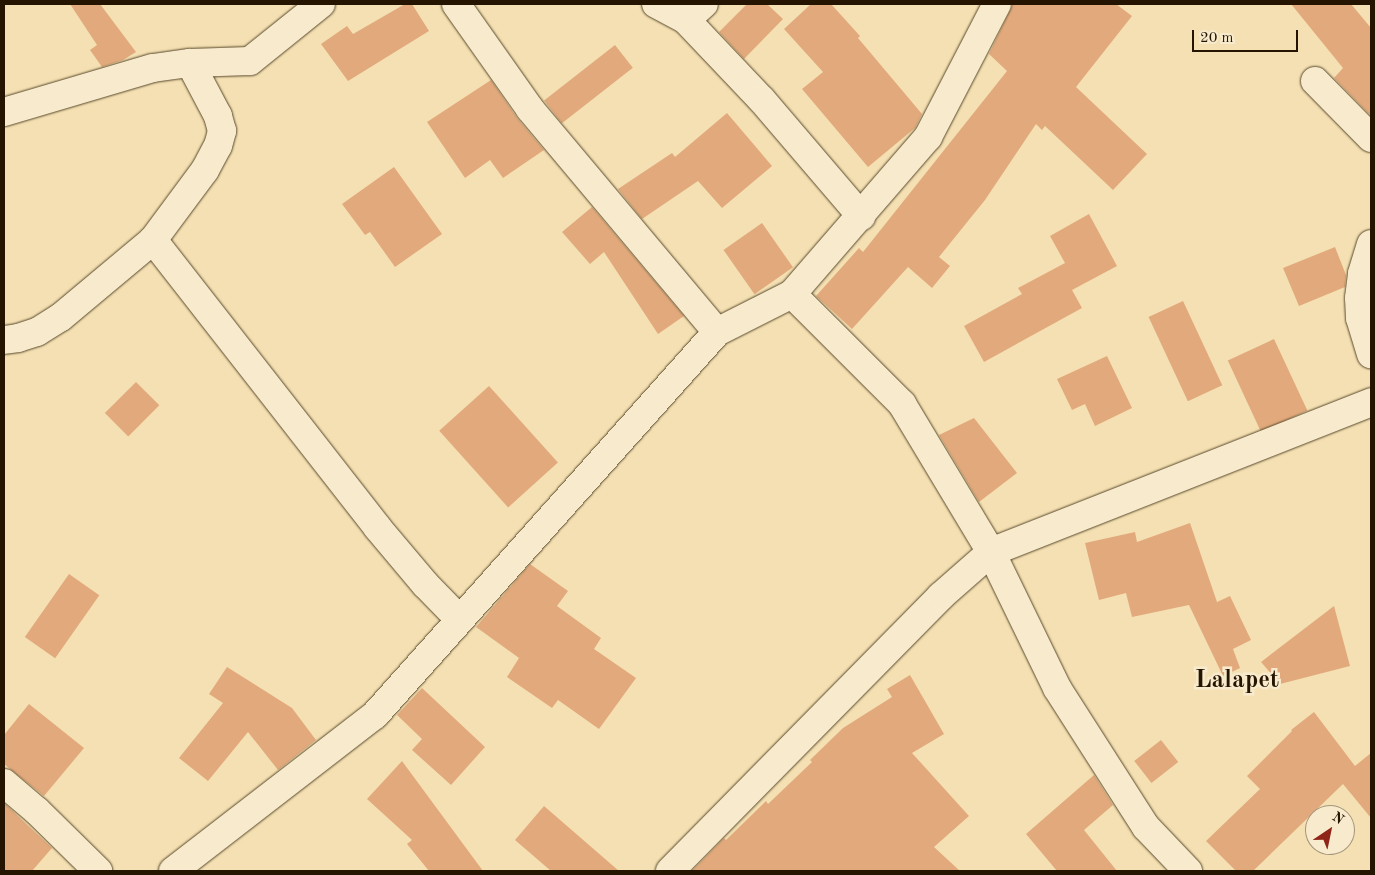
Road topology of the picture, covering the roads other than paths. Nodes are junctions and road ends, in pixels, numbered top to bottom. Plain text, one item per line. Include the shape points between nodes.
1 (321, 4) edge
2 (456, 4) edge
3 (656, 4) edge
4 (997, 4) edge
5 (695, 12) edge
6 (190, 63) junction
7 (1315, 81) dead end
8 (4, 112) edge
9 (1371, 138) edge
10 (860, 216) junction
11 (153, 240) junction
12 (1371, 244) edge
13 (792, 294) junction
14 (717, 332) junction
15 (4, 340) edge
16 (1371, 354) edge
17 (1371, 402) edge
18 (991, 552) junction
19 (460, 620) junction
20 (4, 783) edge
21 (98, 871) edge
22 (173, 871) edge
23 (670, 871) edge
24 (1188, 871) edge

1 - 6 street via 250,61
2 - 14 street via 530,109
3 - 5 street
4 - 10 street via 928,137
5 - 10 street via 762,100
6 - 8 street via 153,68
6 - 11 street via 218,116 222,131 205,170
7 - 9 street
10 - 13 street
11 - 15 street via 61,317 37,332
11 - 19 street via 377,528
12 - 16 street via 1358,298 1360,318
13 - 14 street
13 - 18 street via 902,404
14 - 19 street
17 - 18 street
18 - 23 street via 941,596
18 - 24 street via 1057,688 1146,827
19 - 22 street via 375,715
20 - 21 street

